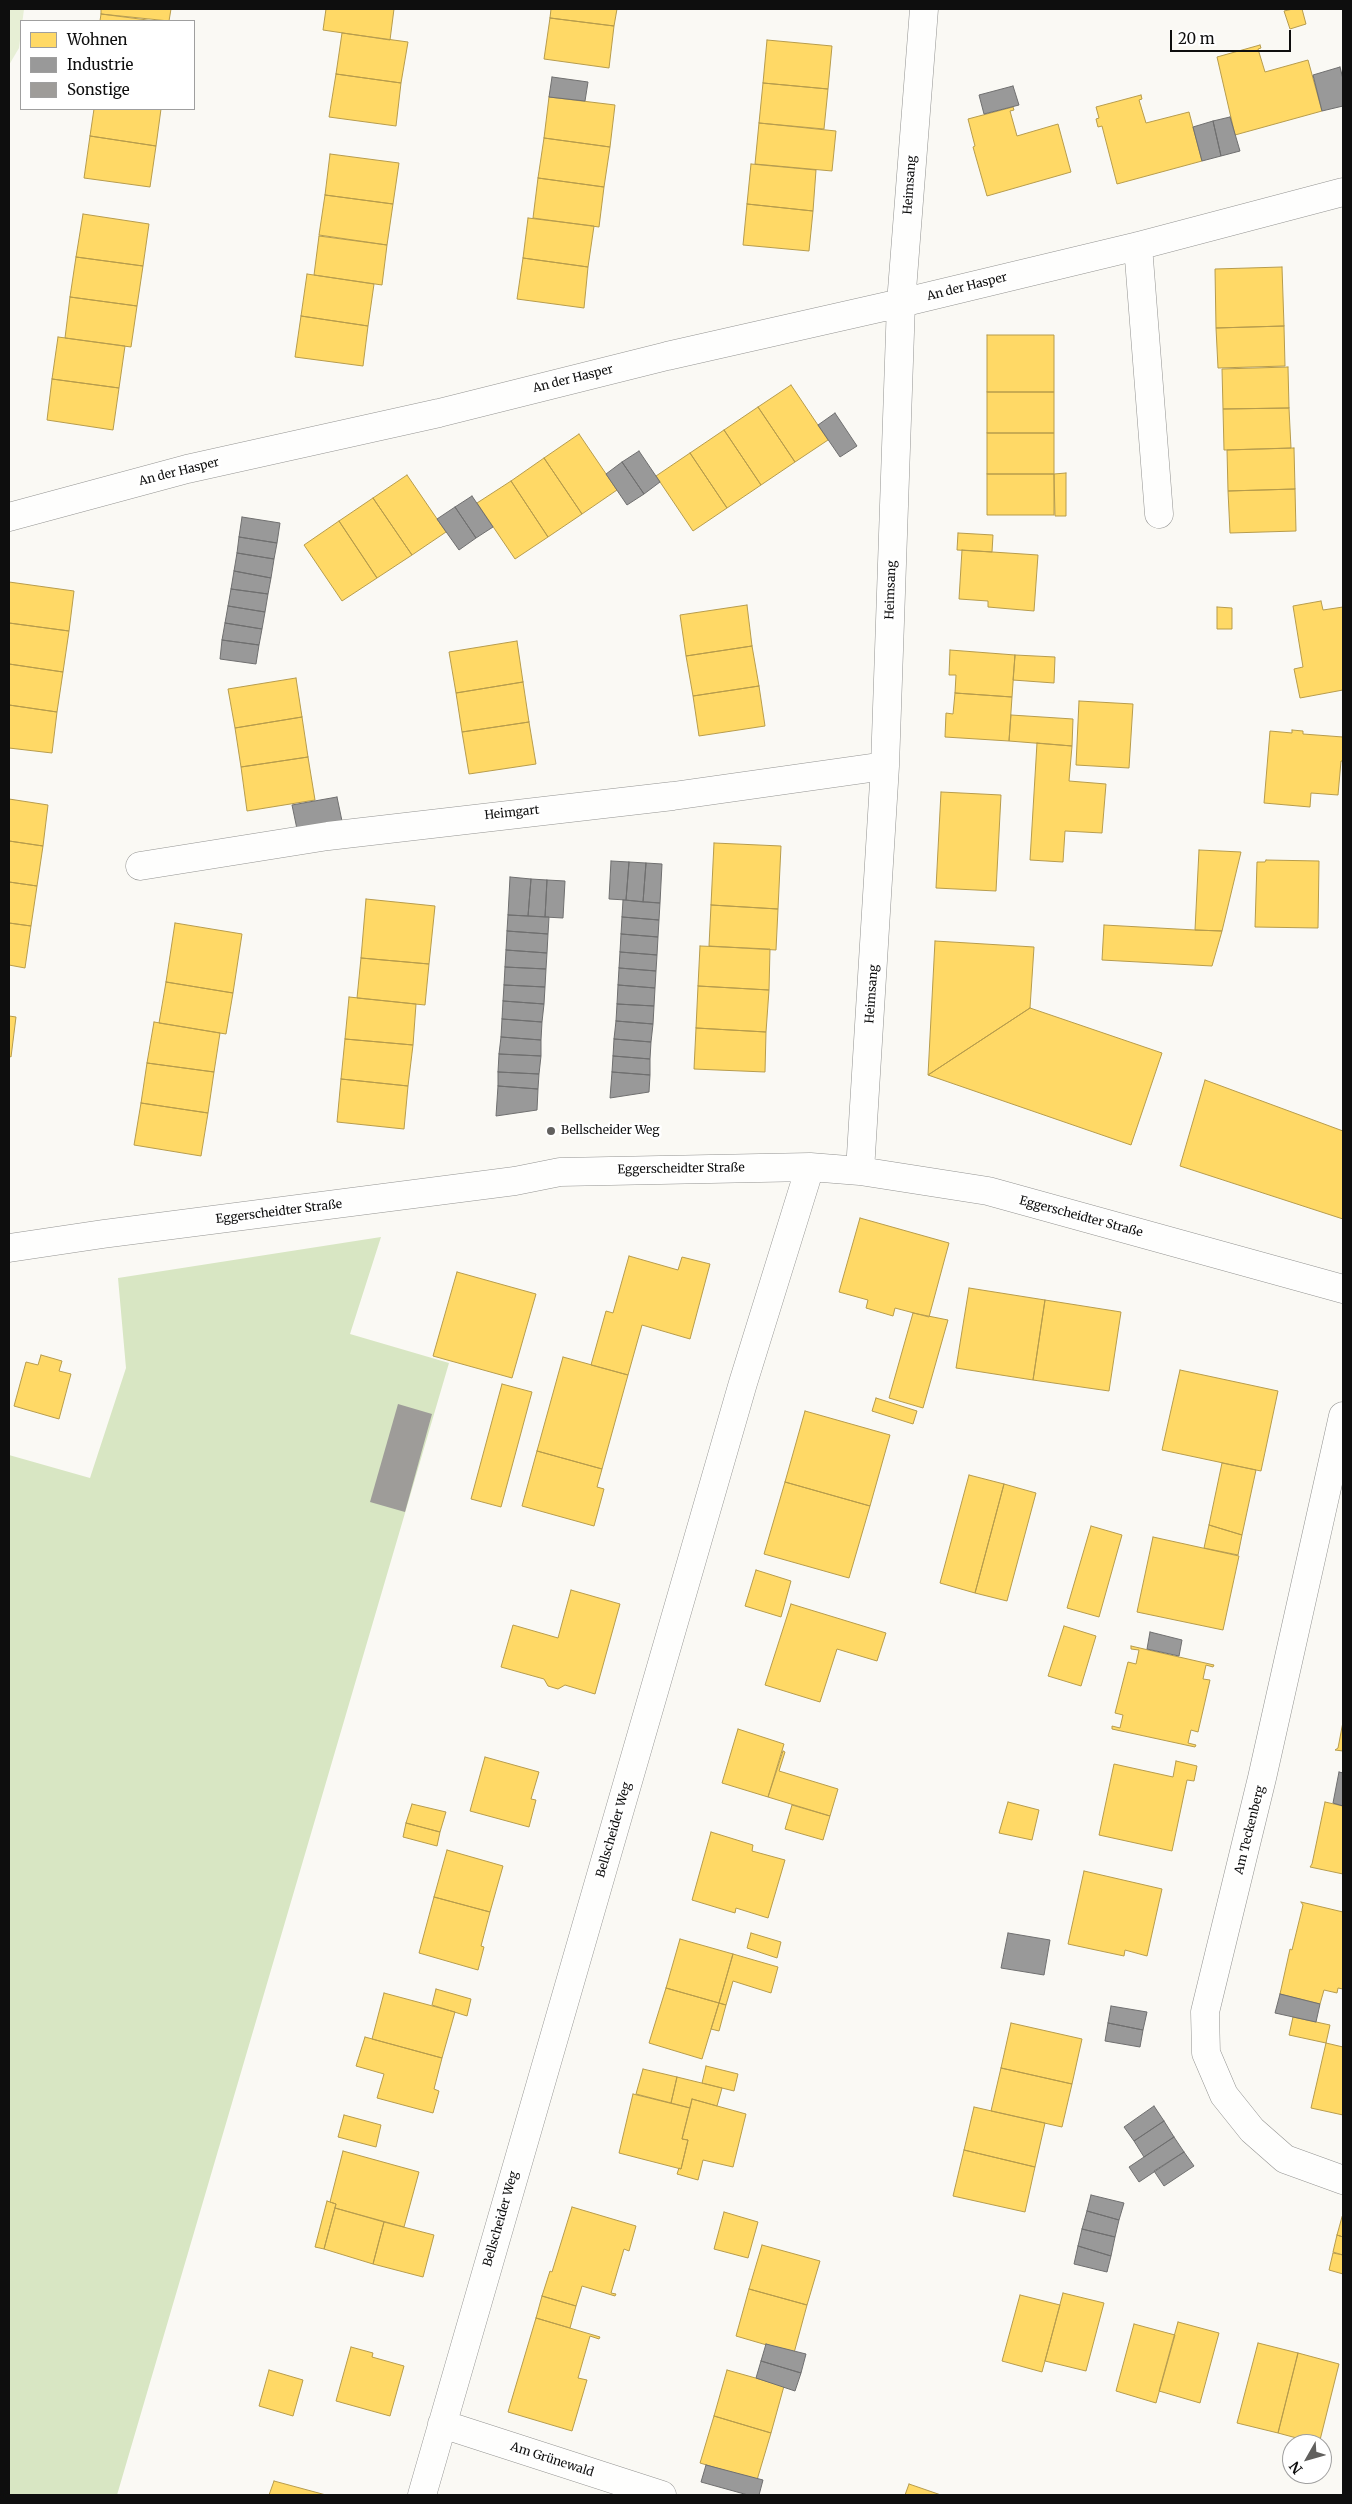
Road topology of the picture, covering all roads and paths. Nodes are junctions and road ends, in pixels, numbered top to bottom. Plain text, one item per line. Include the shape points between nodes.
1 (924, 9) edge
2 (1343, 192) edge
3 (1138, 246) junction
4 (901, 303) junction
5 (1159, 514) dead end
6 (9, 517) edge
7 (885, 766) junction
8 (140, 866) dead end
9 (810, 1167) junction
10 (860, 1171) junction
11 (9, 1248) edge
12 (1343, 1289) edge
13 (1343, 1416) edge
14 (1343, 2180) edge
15 (442, 2424) junction
16 (422, 2495) edge
17 (662, 2495) edge

1 - 4 street, Heimsang
2 - 3 street, An der Hasper
3 - 4 street, An der Hasper
3 - 5 street
4 - 6 street, An der Hasper via 667,356 439,413 187,469
4 - 7 street, Heimsang
7 - 8 street, Heimgart via 673,796 328,836
7 - 10 street, Heimsang
9 - 10 street, Eggerscheidter Straße
9 - 11 street, Eggerscheidter Straße via 560,1172 515,1181
9 - 15 street, Bellscheider Weg via 743,1383
10 - 12 street, Eggerscheidter Straße via 988,1191
13 - 14 street, Am Teckenberg via 1262,1778 1205,2012 1206,2053 1224,2095 1246,2123 1285,2159
15 - 16 street, Bellscheider Weg
15 - 17 street, Am Grünewald

